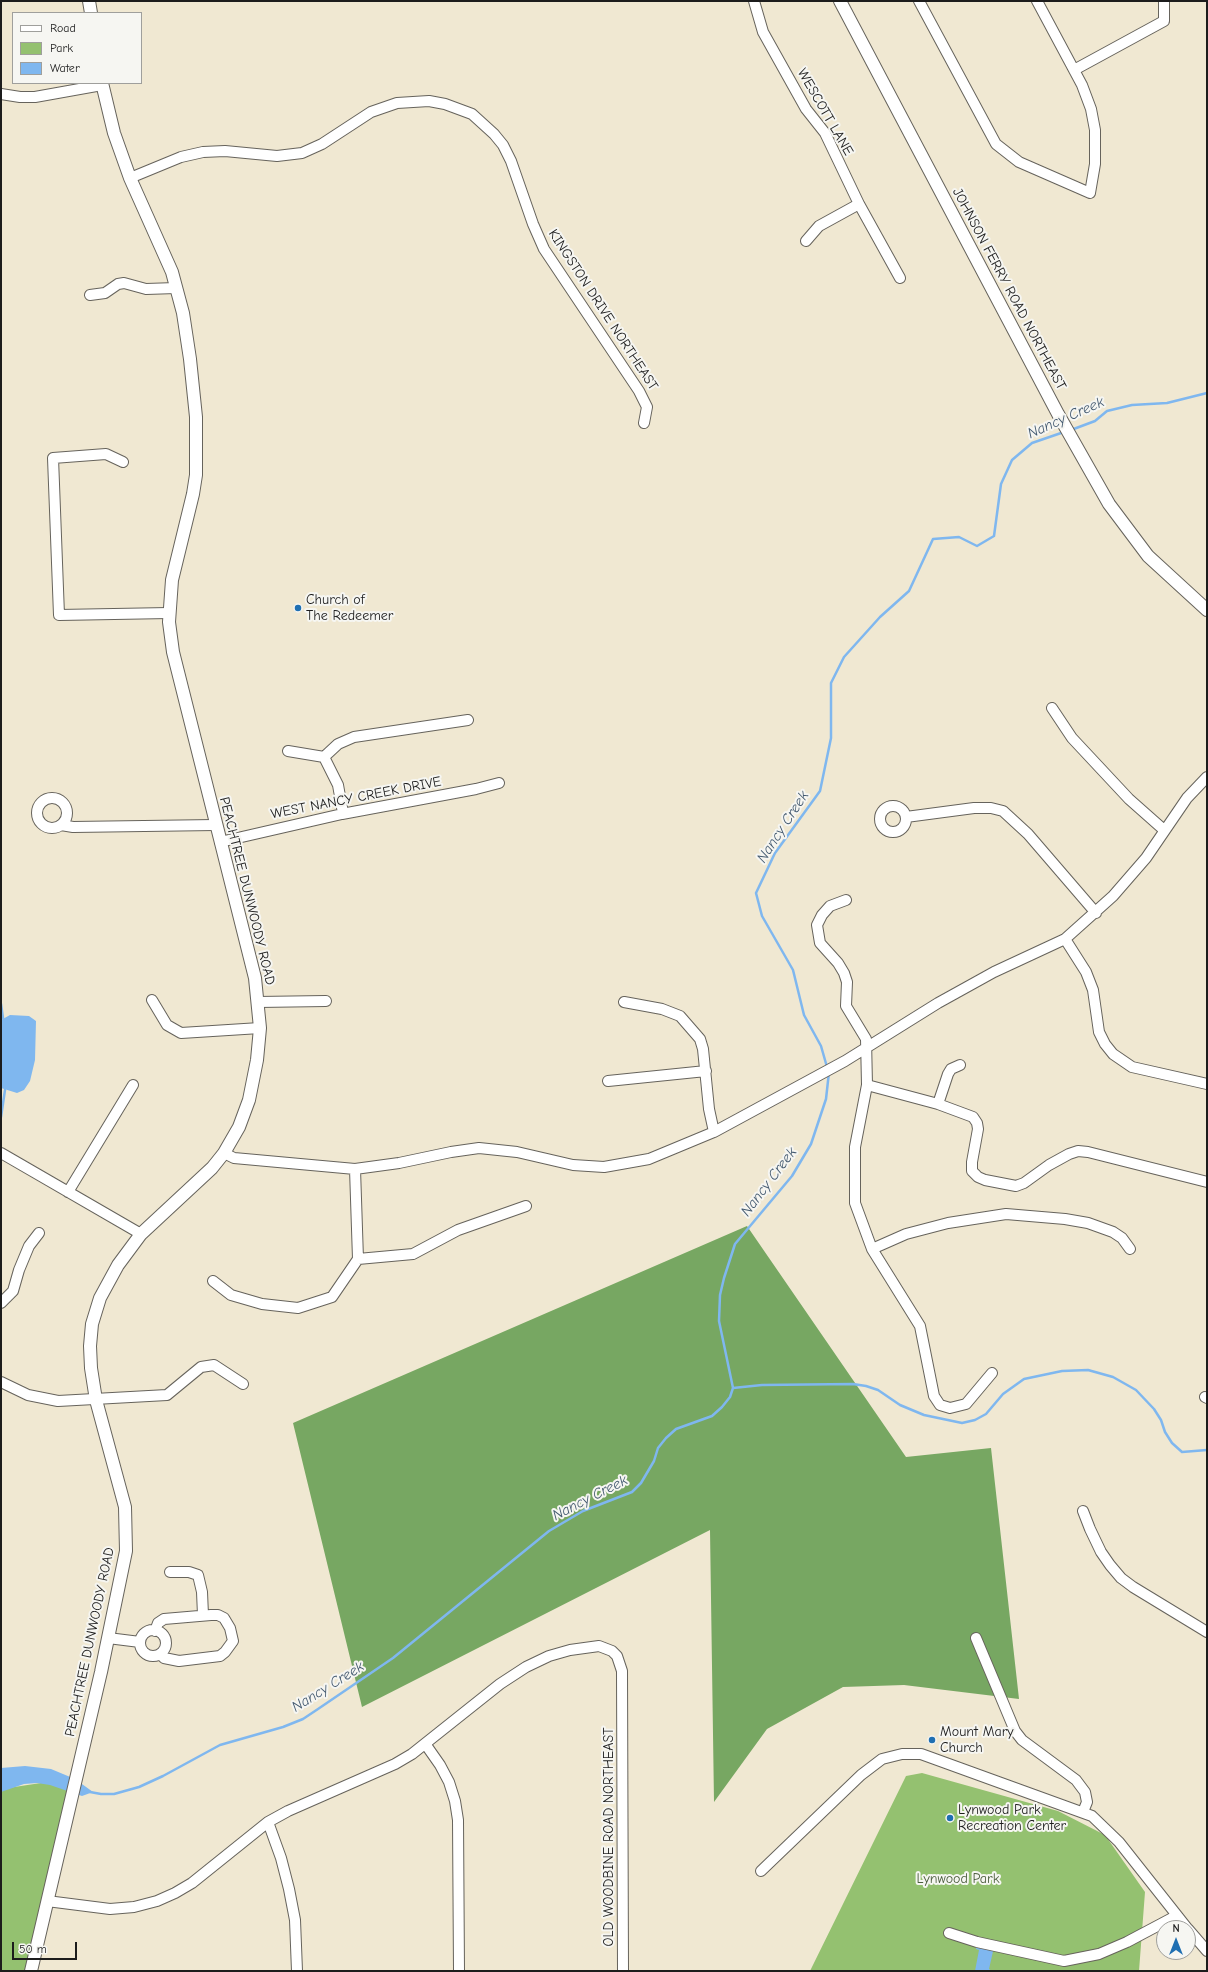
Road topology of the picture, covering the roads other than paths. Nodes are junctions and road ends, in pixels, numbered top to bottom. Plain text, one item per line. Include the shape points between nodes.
1 (89, 1) edge
2 (754, 1) edge
3 (840, 1) edge
4 (919, 1) edge
5 (1037, 1) edge
6 (1164, 1) edge
7 (91, 12) edge
8 (1074, 70) junction
9 (102, 84) edge
10 (1, 94) edge
11 (130, 178) junction
12 (859, 204) junction
13 (806, 241) dead end
14 (900, 278) dead end
15 (176, 288) junction
16 (90, 295) dead end
17 (644, 423) dead end
18 (123, 462) dead end
19 (1207, 610) edge
20 (169, 613) junction
21 (1052, 708) dead end
22 (468, 720) dead end
23 (288, 751) dead end
24 (324, 757) junction
25 (1207, 777) edge
26 (499, 783) dead end
27 (343, 814) junction
28 (906, 817) dead end
29 (61, 824) dead end
30 (216, 825) junction
31 (1164, 830) junction
32 (220, 842) junction
33 (846, 900) dead end
34 (1096, 913) junction
35 (1065, 939) junction
36 (152, 1000) dead end
37 (326, 1000) dead end
38 (258, 1002) junction
39 (624, 1002) dead end
40 (260, 1028) junction
41 (866, 1048) junction
42 (960, 1065) dead end
43 (706, 1071) junction
44 (608, 1081) dead end
45 (1207, 1084) edge
46 (133, 1085) dead end
47 (867, 1085) junction
48 (938, 1104) junction
49 (714, 1132) junction
50 (224, 1152) junction
51 (1, 1153) edge
52 (355, 1169) junction
53 (1207, 1182) edge
54 (68, 1192) junction
55 (526, 1206) dead end
56 (39, 1232) dead end
57 (141, 1234) junction
58 (872, 1249) junction
59 (1130, 1249) dead end
60 (358, 1259) junction
61 (213, 1282) dead end
62 (1, 1304) edge
63 (992, 1373) dead end
64 (1, 1382) edge
65 (243, 1384) dead end
66 (96, 1400) junction
67 (1084, 1511) dead end
68 (170, 1572) dead end
69 (203, 1615) junction
70 (155, 1631) junction
71 (1207, 1632) edge
72 (108, 1638) junction
73 (976, 1638) dead end
74 (140, 1642) junction
75 (160, 1654) junction
76 (426, 1744) junction
77 (1083, 1812) junction
78 (268, 1822) junction
79 (761, 1871) dead end
80 (47, 1901) junction
81 (1176, 1916) junction
82 (1180, 1920) edge
83 (949, 1933) dead end
84 (1196, 1938) edge
85 (1207, 1950) edge
86 (31, 1971) edge
87 (297, 1971) edge
88 (459, 1971) edge
89 (623, 1971) edge

1 - 7 main road
2 - 12 street, WESCOTT LANE via 763,32 806,110 825,133
3 - 19 main road, JOHNSON FERRY ROAD NORTHEAST via 1074,444 1109,504 1143,550
4 - 8 street via 996,144 1019,162 1090,193 1095,164 1095,130 1082,85
5 - 8 street
6 - 8 street via 1164,20
9 - 10 street via 35,97
9 - 11 main road, PEACHTREE DUNWOODY ROAD via 114,132
11 - 15 main road, PEACHTREE DUNWOODY ROAD via 140,205 162,247
11 - 17 street, KINGSTON DRIVE NORTHEAST via 181,157 203,152 225,151 277,156 302,153 322,144 371,112 397,102 429,101 472,114 503,145 544,249 639,391 647,407
12 - 13 street via 819,226
12 - 14 street, WESCOTT LANE
15 - 16 street via 146,289 124,283 105,293
15 - 20 main road, PEACHTREE DUNWOODY ROAD via 183,313 190,359 196,417 196,468 193,494 172,580
18 - 20 street via 106,454 53,458 59,615
20 - 30 main road, PEACHTREE DUNWOODY ROAD via 173,652
21 - 31 street via 1072,738 1129,799
22 - 24 street via 354,737 338,744
23 - 24 street
24 - 27 street via 338,785
25 - 31 street via 1187,798
26 - 27 street, WEST NANCY CREEK DRIVE
27 - 32 street, WEST NANCY CREEK DRIVE
28 - 34 street via 974,808 991,808 1003,812 1028,834
29 - 30 street via 73,827
30 - 32 main road, PEACHTREE DUNWOODY ROAD
31 - 34 street via 1146,858
32 - 38 main road, PEACHTREE DUNWOODY ROAD via 255,978
33 - 41 street via 830,906 822,915 817,925 817,934 820,943 844,973 847,982 846,1006 866,1039
34 - 35 street
35 - 41 street via 994,972
35 - 45 street via 1086,972 1093,990 1099,1032 1113,1054 1132,1067
36 - 40 street via 167,1025 181,1033
37 - 38 street
38 - 40 main road, PEACHTREE DUNWOODY ROAD
39 - 43 street via 662,1009 680,1016 700,1039
40 - 50 main road, PEACHTREE DUNWOODY ROAD via 249,1100 239,1127
41 - 47 street
41 - 49 street
42 - 48 street via 951,1068
43 - 44 street
43 - 49 street
46 - 54 street
47 - 48 street
47 - 58 street via 855,1147 854,1203
48 - 53 street via 973,1117 977,1123 972,1171 985,1180 1016,1186 1049,1165 1078,1151
49 - 52 street via 649,1159 604,1167 573,1165 517,1152 479,1148
50 - 52 street via 234,1158
50 - 57 main road, PEACHTREE DUNWOODY ROAD via 212,1168
51 - 54 street
52 - 60 street
54 - 57 street
55 - 60 street via 458,1230 413,1254
56 - 62 street via 29,1246 13,1291
57 - 66 main road, PEACHTREE DUNWOODY ROAD via 110,1277 92,1324 91,1361
58 - 59 street via 906,1234 948,1223 1006,1214 1088,1223 1113,1232 1122,1238
58 - 63 street via 920,1326 934,1396 940,1405 950,1408 966,1404
60 - 61 street via 332,1297 298,1308 262,1304 231,1295
64 - 66 street via 28,1395 58,1401
65 - 66 street via 214,1365 201,1367 167,1395
66 - 72 main road, PEACHTREE DUNWOODY ROAD via 125,1507 127,1528 123,1574
67 - 71 street via 1101,1552 1121,1578
68 - 69 street via 189,1572 198,1575
69 - 70 street via 164,1619 158,1623
69 - 75 street via 218,1615 228,1623 232,1641 225,1652 213,1658 179,1661 164,1658
70 - 74 street via 145,1634
70 - 75 street via 161,1634 166,1642
72 - 74 street
72 - 80 main road, PEACHTREE DUNWOODY ROAD
73 - 77 street via 1015,1731 1022,1740 1076,1780 1085,1792 1087,1802
74 - 75 street via 144,1653 154,1656
76 - 78 street, OLD WOODBINE ROAD NORTHEAST via 395,1764
76 - 88 street via 449,1782 458,1820
76 - 89 street, OLD WOODBINE ROAD NORTHEAST via 512,1675 549,1656 599,1646 617,1656 622,1671
77 - 79 street via 921,1754 902,1754 882,1759 861,1774
77 - 81 street via 1092,1816 1119,1842
78 - 80 street, OLD WOODBINE ROAD NORTHEAST via 192,1883 158,1901 110,1909
78 - 87 street via 289,1889 295,1920
80 - 86 main road, PEACHTREE DUNWOODY ROAD
81 - 82 street
81 - 83 street via 1099,1954 1064,1961 977,1942
84 - 85 street

